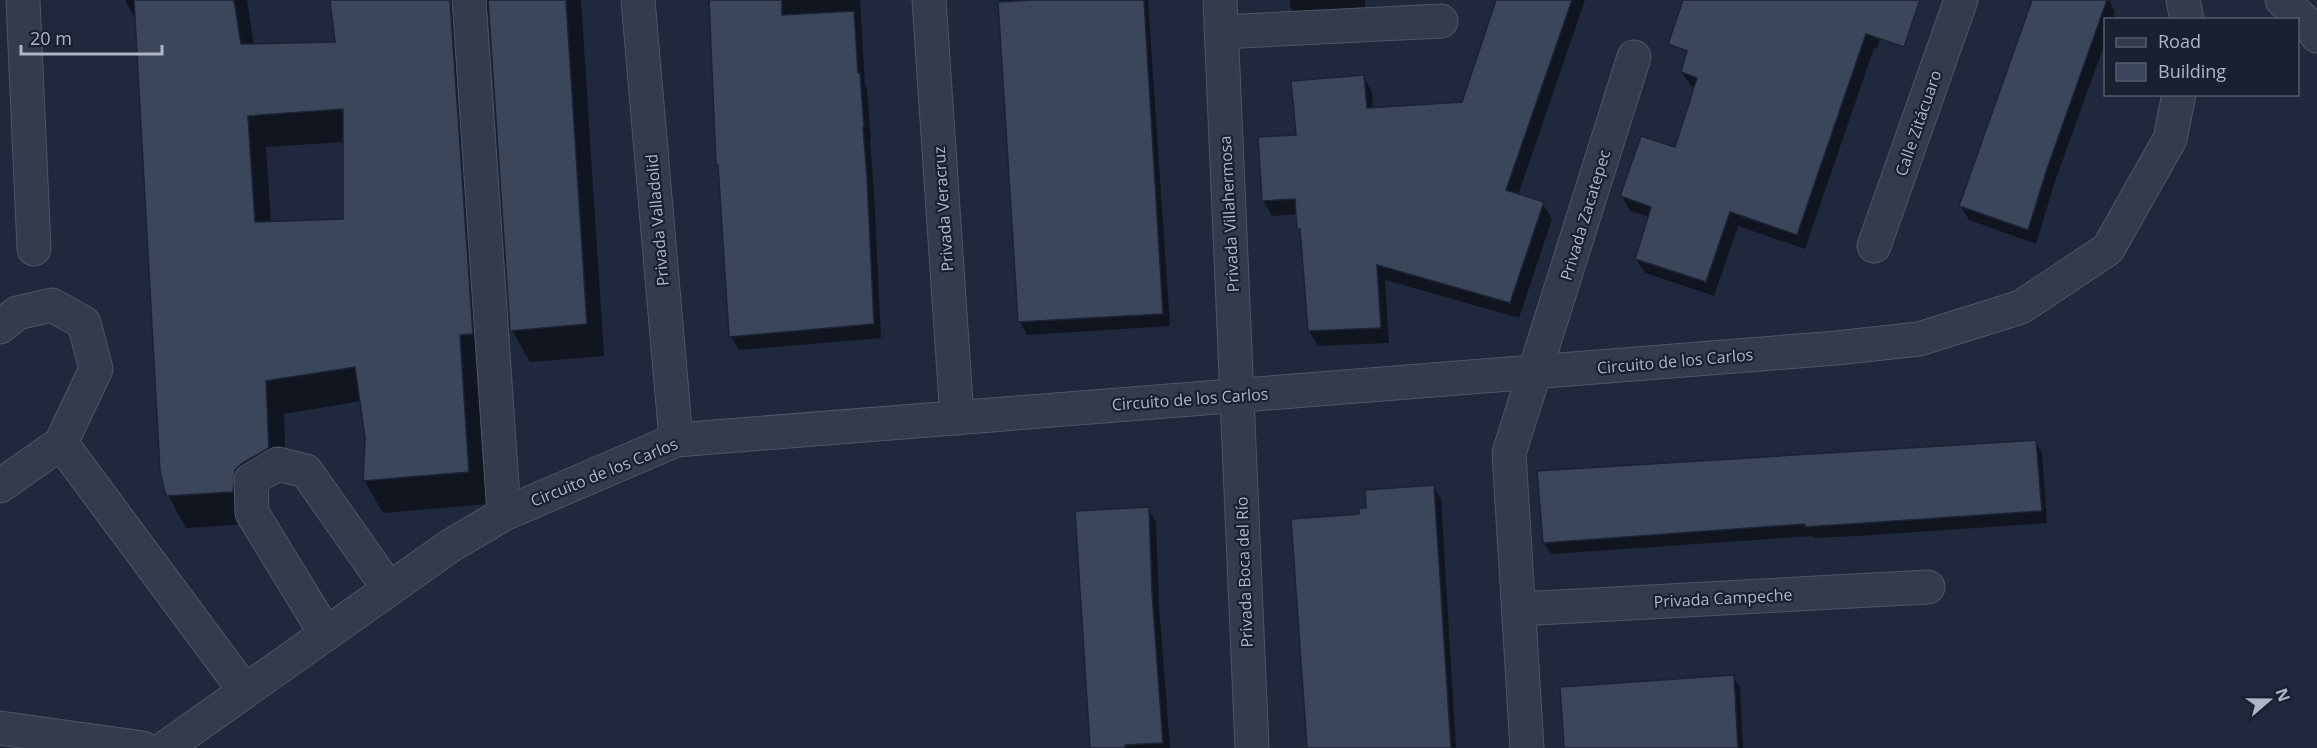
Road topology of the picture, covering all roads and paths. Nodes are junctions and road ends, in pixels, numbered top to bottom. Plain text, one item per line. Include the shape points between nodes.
1 (23, 0) edge
2 (469, 0) edge
3 (638, 0) edge
4 (929, 0) edge
5 (1961, 0) edge
6 (2184, 0) edge
7 (2282, 0) edge
8 (1220, 16) edge
9 (2187, 18) edge
10 (1442, 21) dead end
11 (2317, 36) edge
12 (1634, 57) dead end
13 (2179, 96) edge
14 (1875, 246) dead end
15 (34, 249) dead end
16 (0, 327) edge
17 (1536, 372) junction
18 (1237, 396) junction
19 (957, 418) junction
20 (676, 440) junction
21 (61, 443) junction
22 (0, 486) edge
23 (504, 514) junction
24 (1928, 587) dead end
25 (389, 589) junction
26 (1519, 609) junction
27 (326, 634) junction
28 (245, 691) junction
29 (0, 728) edge
30 (143, 748) edge
31 (165, 748) edge
32 (1252, 748) edge
33 (1527, 748) edge

1 - 15 street
2 - 23 street
3 - 20 street, Privada Valladolid
4 - 19 street, Privada Veracruz
5 - 14 street, Calle Zitácuaro
6 - 9 street
7 - 11 street
8 - 10 street, Privada Villahermosa
8 - 18 street, Privada Villahermosa
12 - 17 street, Privada Zacatepec
13 - 17 street, Circuito de los Carlos via 2170,139 2108,249 2021,307 1919,339
16 - 21 street via 17,313 52,305 84,323 96,369
17 - 18 street, Circuito de los Carlos
17 - 26 street via 1509,453
18 - 19 street, Circuito de los Carlos
18 - 32 street, Privada Boca del Río
19 - 20 street, Circuito de los Carlos
20 - 23 street, Circuito de los Carlos
21 - 22 street
21 - 28 street
23 - 25 street, Circuito de los Carlos
24 - 26 street, Privada Campeche
25 - 27 street, Circuito de los Carlos
25 - 27 street via 306,471 278,464 251,480 252,513
26 - 33 street
27 - 28 street, Circuito de los Carlos
28 - 31 street, Circuito de los Carlos
29 - 30 street

